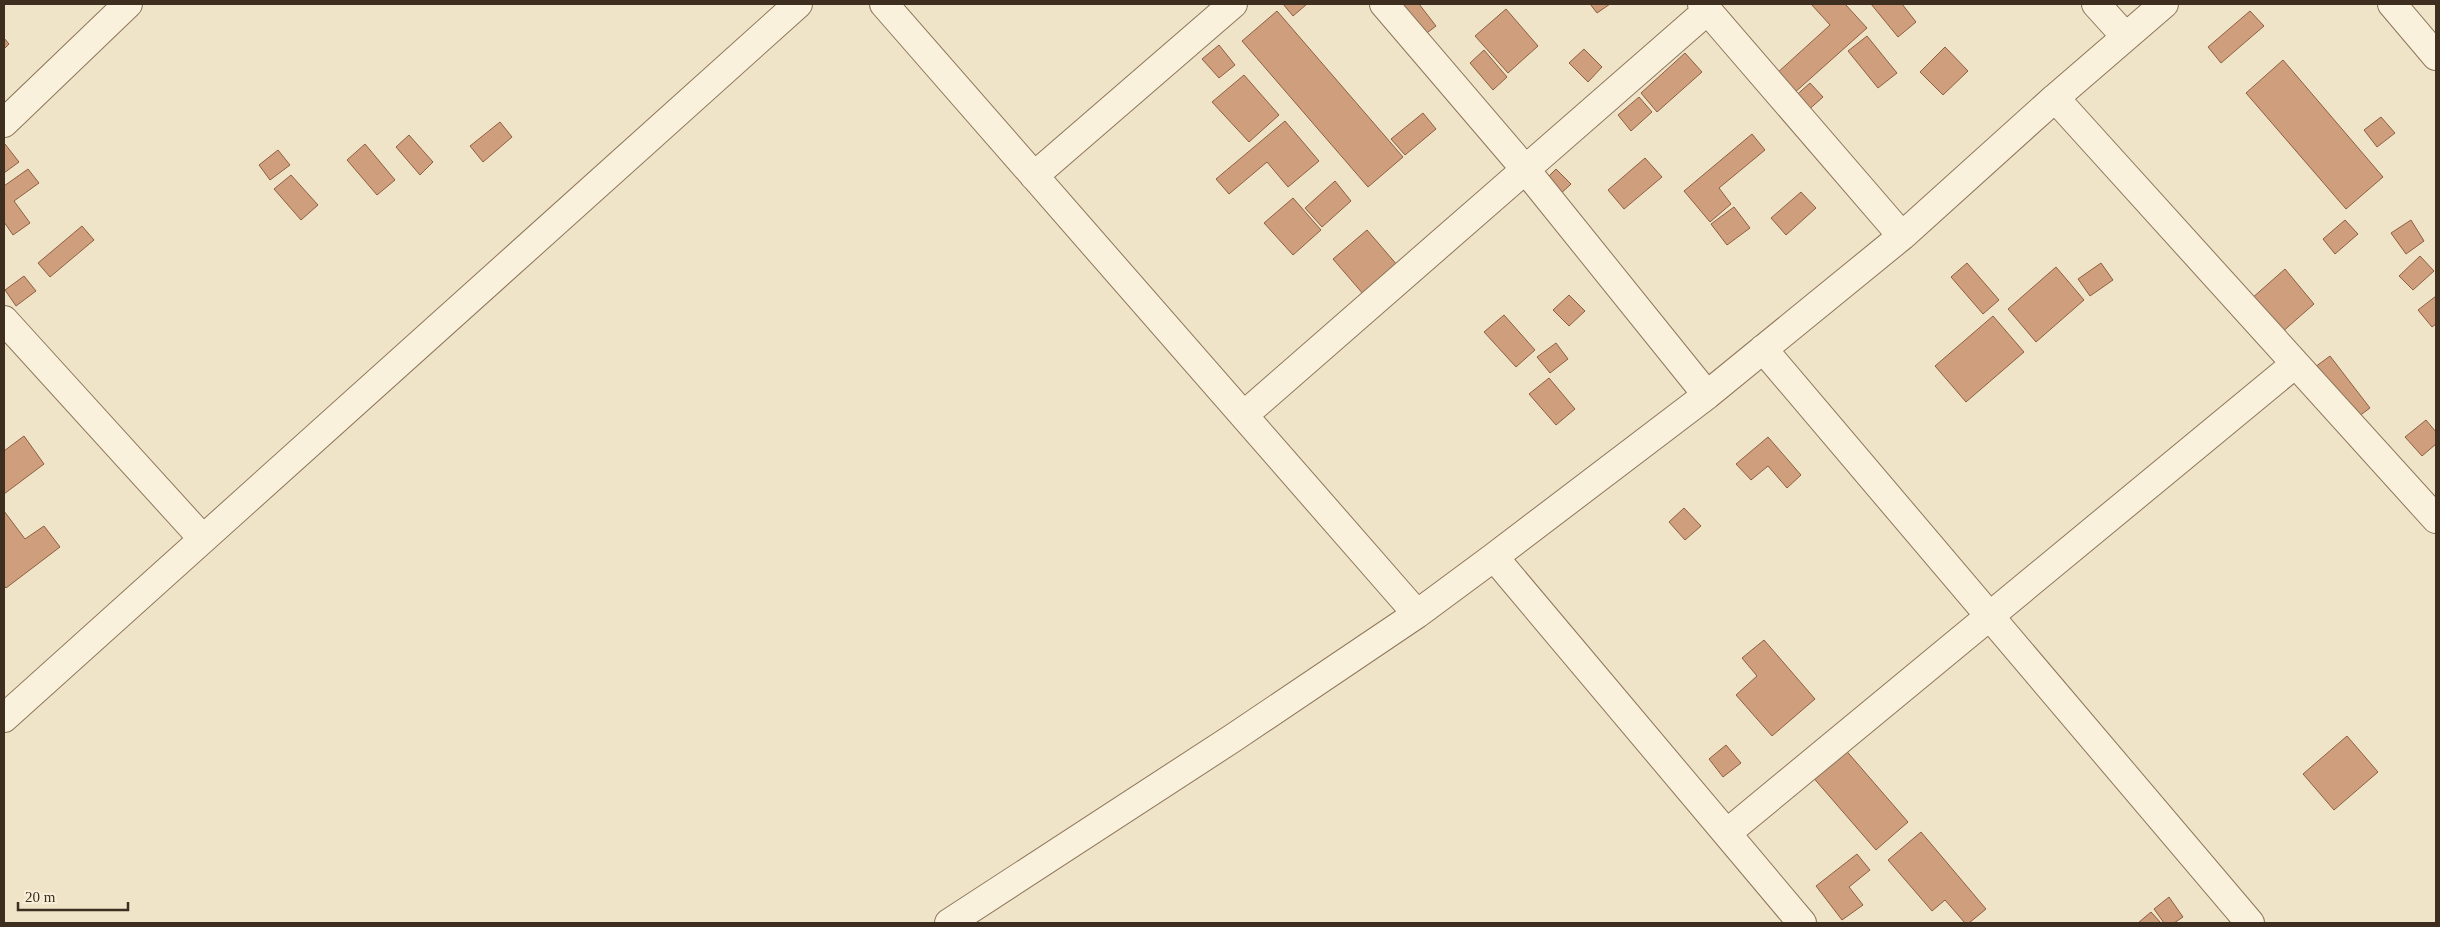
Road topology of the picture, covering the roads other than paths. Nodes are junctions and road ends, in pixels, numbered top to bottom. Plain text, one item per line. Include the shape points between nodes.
1 (128, 4) edge
2 (798, 4) edge
3 (884, 4) edge
4 (1233, 4) edge
5 (1384, 4) edge
6 (2096, 4) edge
7 (2164, 4) edge
8 (2392, 4) edge
9 (1705, 7) edge
10 (2125, 36) junction
11 (2436, 56) edge
12 (2055, 98) junction
13 (4, 123) edge
14 (1525, 169) junction
15 (1034, 176) junction
16 (1902, 236) junction
17 (4, 320) edge
18 (1763, 349) junction
19 (2296, 364) junction
20 (1707, 395) junction
21 (1244, 415) junction
22 (2436, 519) edge
23 (203, 539) junction
24 (1494, 557) junction
25 (1417, 614) junction
26 (1989, 617) junction
27 (4, 718) edge
28 (1726, 833) junction
29 (949, 923) edge
30 (1802, 923) edge
31 (2250, 923) edge

1 - 13 street
2 - 23 street
3 - 15 street
4 - 15 street
5 - 14 street
6 - 10 street
7 - 10 street
8 - 11 street
9 - 14 street
9 - 16 street
10 - 12 street
12 - 16 street
12 - 19 street
14 - 20 street
14 - 21 street
15 - 21 street
16 - 18 street
17 - 23 street
18 - 20 street
18 - 26 street
19 - 22 street
19 - 26 street
20 - 24 street
21 - 25 street
23 - 27 street
24 - 25 street
24 - 28 street
25 - 29 street
26 - 28 street
26 - 31 street
28 - 30 street

